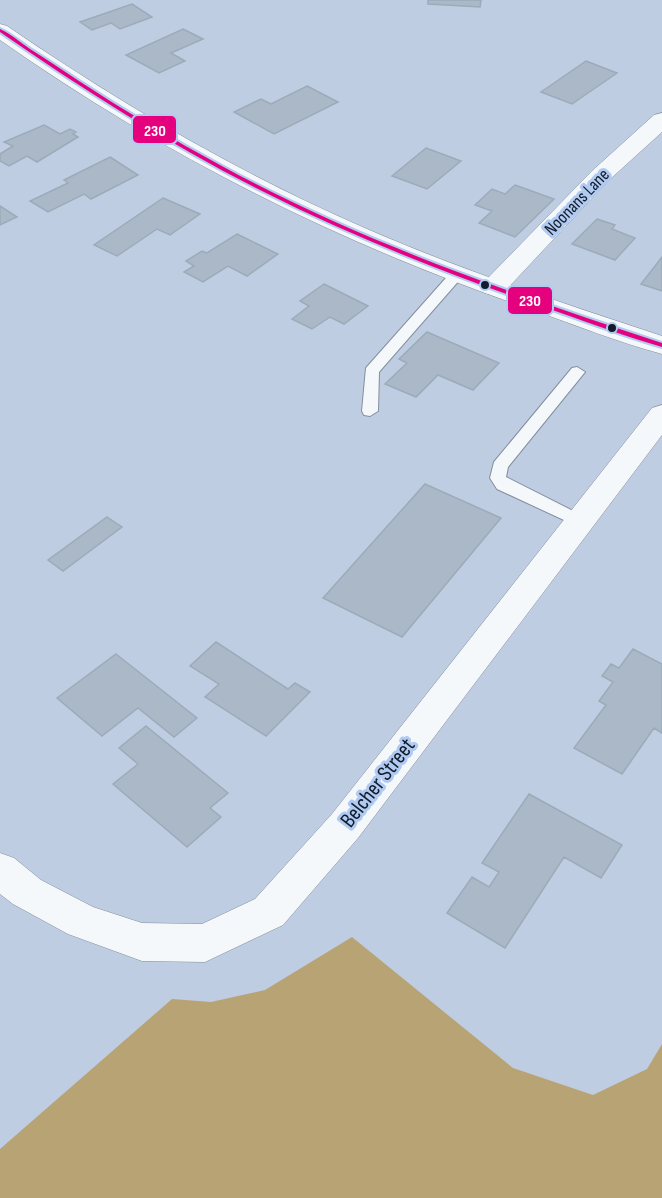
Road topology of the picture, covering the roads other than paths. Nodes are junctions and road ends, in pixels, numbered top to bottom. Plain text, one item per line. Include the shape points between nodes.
1 (0, 30) edge
2 (662, 120) edge
3 (458, 273) junction
4 (494, 286) junction
5 (662, 345) edge
6 (577, 372) dead end
7 (370, 411) dead end
8 (662, 415) edge
9 (579, 521) junction
10 (0, 870) edge

1 - 3 street via 126,112 257,187 328,221
2 - 4 street, Noonans Lane via 600,176
3 - 4 street
3 - 7 lane via 371,371
4 - 5 street
6 - 9 lane via 500,466 498,478 503,485
8 - 9 street, Belcher Street
9 - 10 street, Belcher Street via 345,826 269,912 205,943 142,942 82,921 27,892

